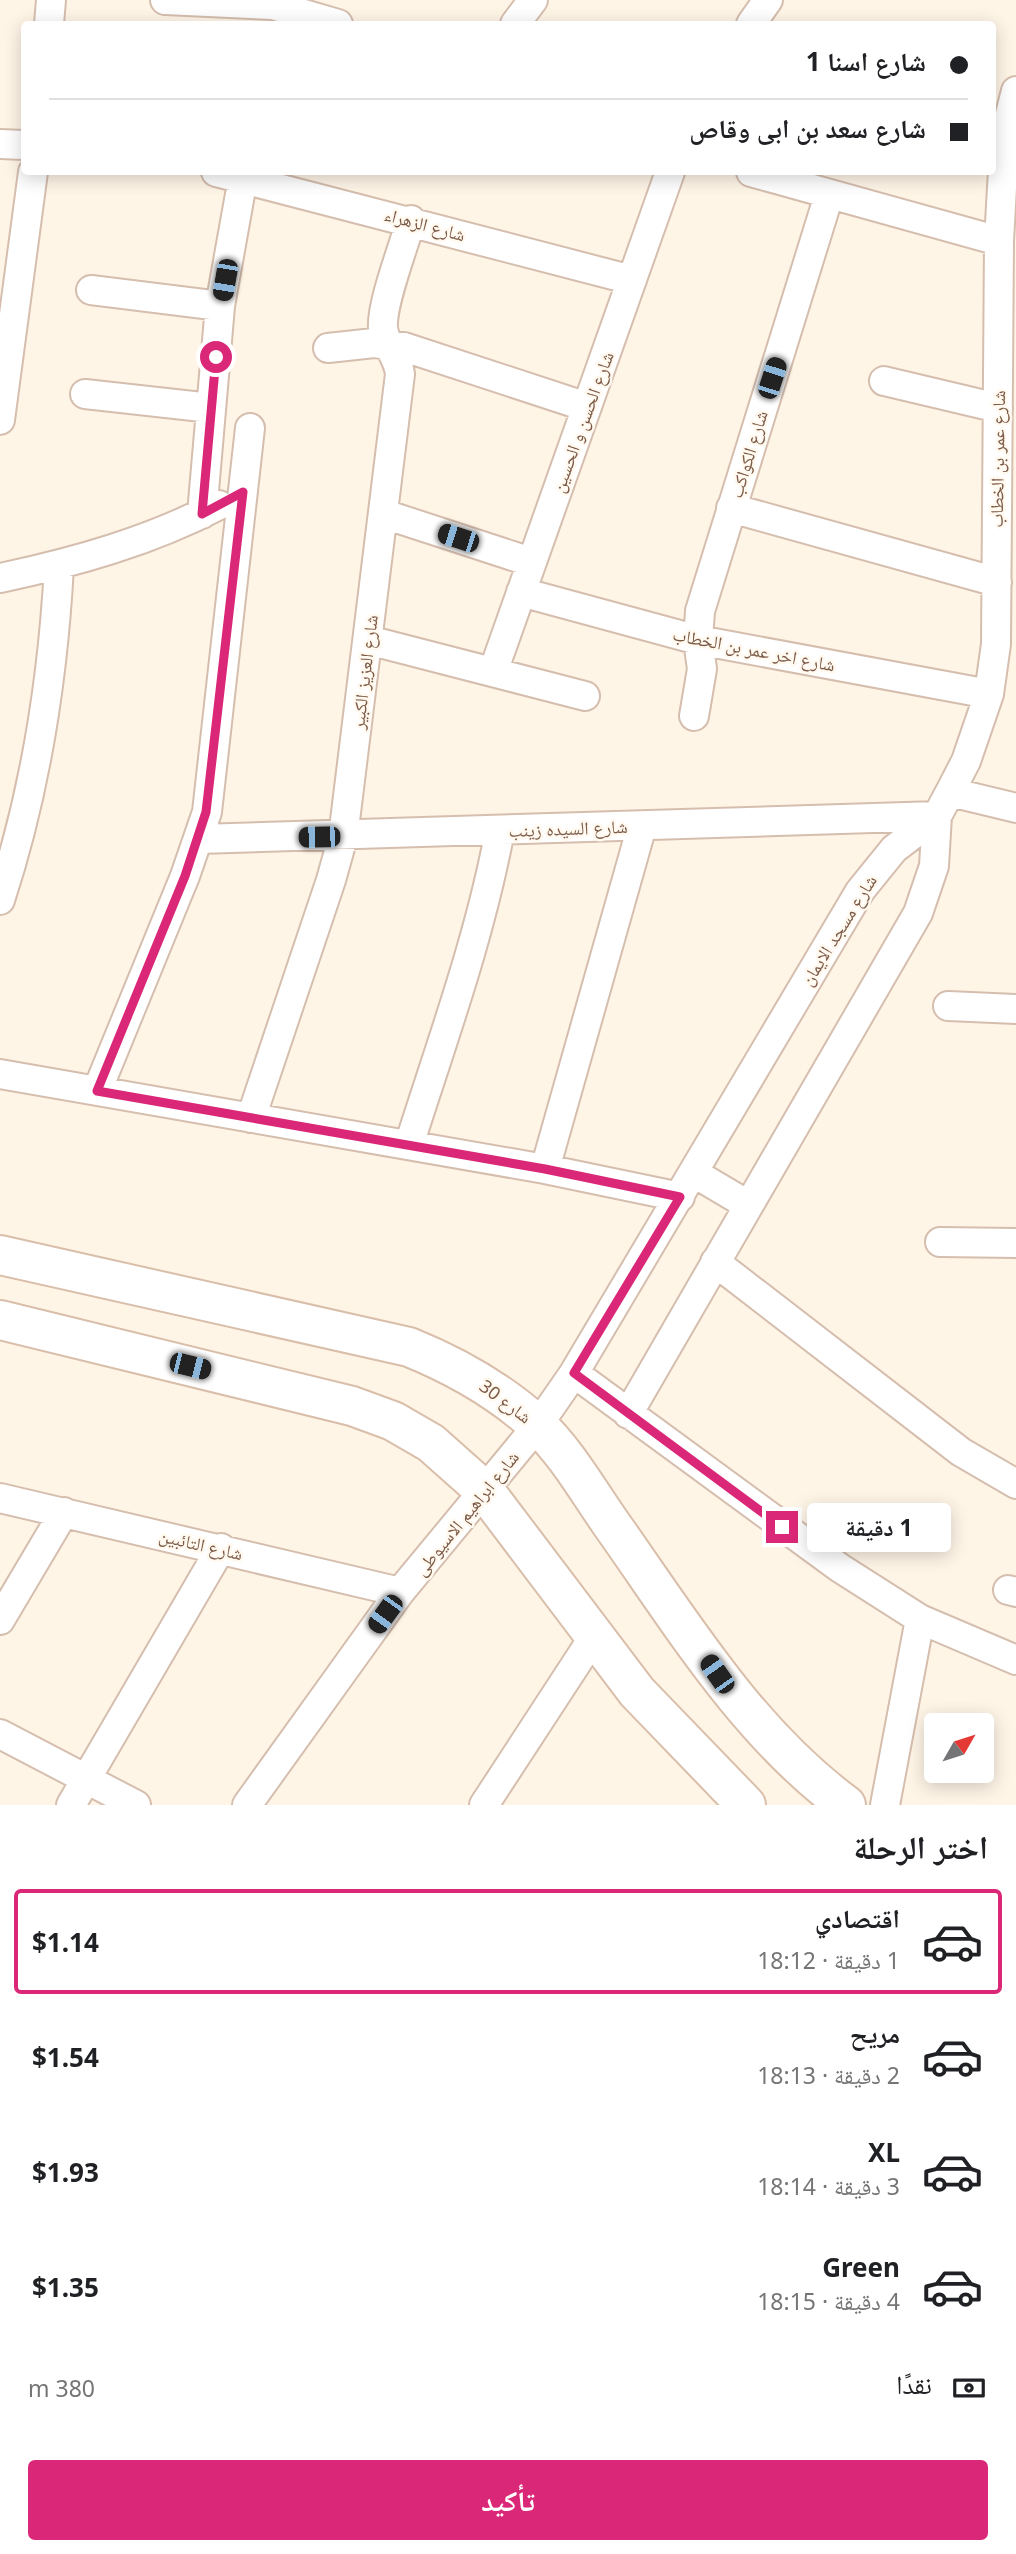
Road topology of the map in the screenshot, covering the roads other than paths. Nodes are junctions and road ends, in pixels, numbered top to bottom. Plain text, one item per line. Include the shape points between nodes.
1 (51, 0) edge
2 (165, 0) edge
3 (533, 0) edge
4 (298, 12) edge
5 (48, 21) edge
6 (328, 21) edge
7 (517, 21) edge
8 (1016, 90) edge
9 (999, 132) edge
10 (0, 144) edge
11 (21, 145) edge
12 (32, 175) edge
13 (234, 175) edge
14 (242, 175) edge
15 (669, 175) edge
16 (761, 175) edge
17 (830, 195) junction
18 (411, 220) junction
19 (999, 241) junction
20 (10, 274) edge
21 (632, 280) junction
22 (92, 290) dead end
23 (220, 306) junction
24 (388, 344) junction
25 (328, 348) dead end
26 (884, 381) dead end
27 (85, 394) dead end
28 (211, 408) junction
29 (587, 408) junction
30 (1004, 415) edge
31 (0, 420) edge
32 (250, 428) dead end
33 (243, 492) junction
34 (732, 508) junction
35 (202, 514) junction
36 (384, 514) junction
37 (531, 562) junction
38 (59, 566) junction
39 (0, 578) edge
40 (997, 582) junction
41 (521, 592) junction
42 (368, 640) junction
43 (698, 640) junction
44 (493, 672) junction
45 (989, 694) junction
46 (585, 696) dead end
47 (694, 716) dead end
48 (943, 804) junction
49 (1016, 808) edge
50 (642, 826) junction
51 (500, 830) junction
52 (343, 836) junction
53 (199, 839) junction
54 (0, 900) edge
55 (948, 1006) dead end
56 (1016, 1009) edge
57 (0, 1074) edge
58 (97, 1091) junction
59 (251, 1118) junction
60 (409, 1145) junction
61 (545, 1169) junction
62 (687, 1185) junction
63 (748, 1205) junction
64 (940, 1242) dead end
65 (1016, 1243) edge
66 (0, 1255) edge
67 (715, 1262) junction
68 (0, 1320) edge
69 (574, 1373) junction
70 (628, 1414) junction
71 (538, 1425) junction
72 (1016, 1484) edge
73 (485, 1491) junction
74 (0, 1498) edge
75 (65, 1513) junction
76 (222, 1548) junction
77 (400, 1592) junction
78 (920, 1619) junction
79 (0, 1620) edge
80 (593, 1638) junction
81 (1016, 1660) edge
82 (0, 1734) edge
83 (87, 1778) junction
84 (740, 1803) edge
85 (71, 1805) edge
86 (136, 1805) edge
87 (247, 1805) edge
88 (484, 1805) edge
89 (846, 1805) edge
90 (885, 1805) edge

1 - 5 street
2 - 4 street via 273,5
3 - 7 street
4 - 6 street
8 - 9 street, شارع عمر بن الخطاب
9 - 19 street, شارع عمر بن الخطاب
10 - 11 street
12 - 20 street
13 - 23 street
14 - 18 street, شارع الزهراء
15 - 21 street, شارع الحسن و الحسين
16 - 17 street
17 - 19 street
17 - 34 street, شارع الكواكب
18 - 21 street, شارع الزهراء
18 - 24 street, شارع العزيز الكبير via 384,315
19 - 30 street, شارع عمر بن الخطاب
20 - 31 street
21 - 29 street, شارع الحسن و الحسين
22 - 23 street
23 - 28 street
24 - 25 street
24 - 29 street
24 - 36 street, شارع العزيز الكبير via 395,352 400,374
26 - 30 street
27 - 28 street
28 - 35 street
29 - 37 street, شارع الحسن و الحسين
30 - 40 street, شارع عمر بن الخطاب
32 - 33 street
33 - 35 street
33 - 53 street via 212,784
34 - 40 street
34 - 43 street, شارع الكواكب via 699,611
35 - 38 street via 132,544
36 - 37 street
36 - 42 street, شارع العزيز الكبير
37 - 41 street, شارع الحسن و الحسين
38 - 39 street
38 - 54 street via 46,710 30,794
40 - 45 street, شارع عمر بن الخطاب
41 - 43 street, شارع اخر عمر بن الخطاب
41 - 44 street, شارع الحسن و الحسين
42 - 44 street
42 - 52 street, شارع العزيز الكبير
43 - 45 street, شارع اخر عمر بن الخطاب
43 - 47 street, شارع الكواكب via 702,669
44 - 46 street
45 - 48 street, شارع عمر بن الخطاب via 966,761
48 - 49 street
48 - 50 street, شارع السيده زينب
48 - 62 street, شارع مسجد الايمان via 894,849 860,891
48 - 63 street via 934,866 918,913
50 - 51 street, شارع السيده زينب
50 - 61 street
51 - 52 street, شارع السيده زينب
51 - 60 street via 476,936
52 - 53 street, شارع السيده زينب
52 - 59 street, شارع العزيز الكبير
53 - 58 street
55 - 56 street
57 - 58 street
58 - 59 street
59 - 60 street
60 - 61 street
61 - 62 street
62 - 63 street
62 - 69 street, شارع مسجد الايمان
63 - 67 street
64 - 65 street
66 - 71 street, شارع 30 via 408,1347 456,1366
67 - 70 street
67 - 72 street via 961,1452
68 - 73 street via 352,1406 393,1421 430,1443
69 - 70 street
69 - 71 street, شارع مسجد الايمان
70 - 78 street via 841,1568
71 - 73 street, شارع ابراهيم الاسيوطى
71 - 89 street, شارع 30 via 717,1674 792,1759
73 - 77 street, شارع ابراهيم الاسيوطى
73 - 80 street
74 - 75 street, شارع التائبين
75 - 76 street, شارع التائبين
75 - 79 street
76 - 77 street, شارع التائبين
76 - 83 street
77 - 87 street, شارع ابراهيم الاسيوطى
78 - 81 street
78 - 90 street
80 - 84 street
80 - 88 street
82 - 83 street
83 - 85 street
83 - 86 street

